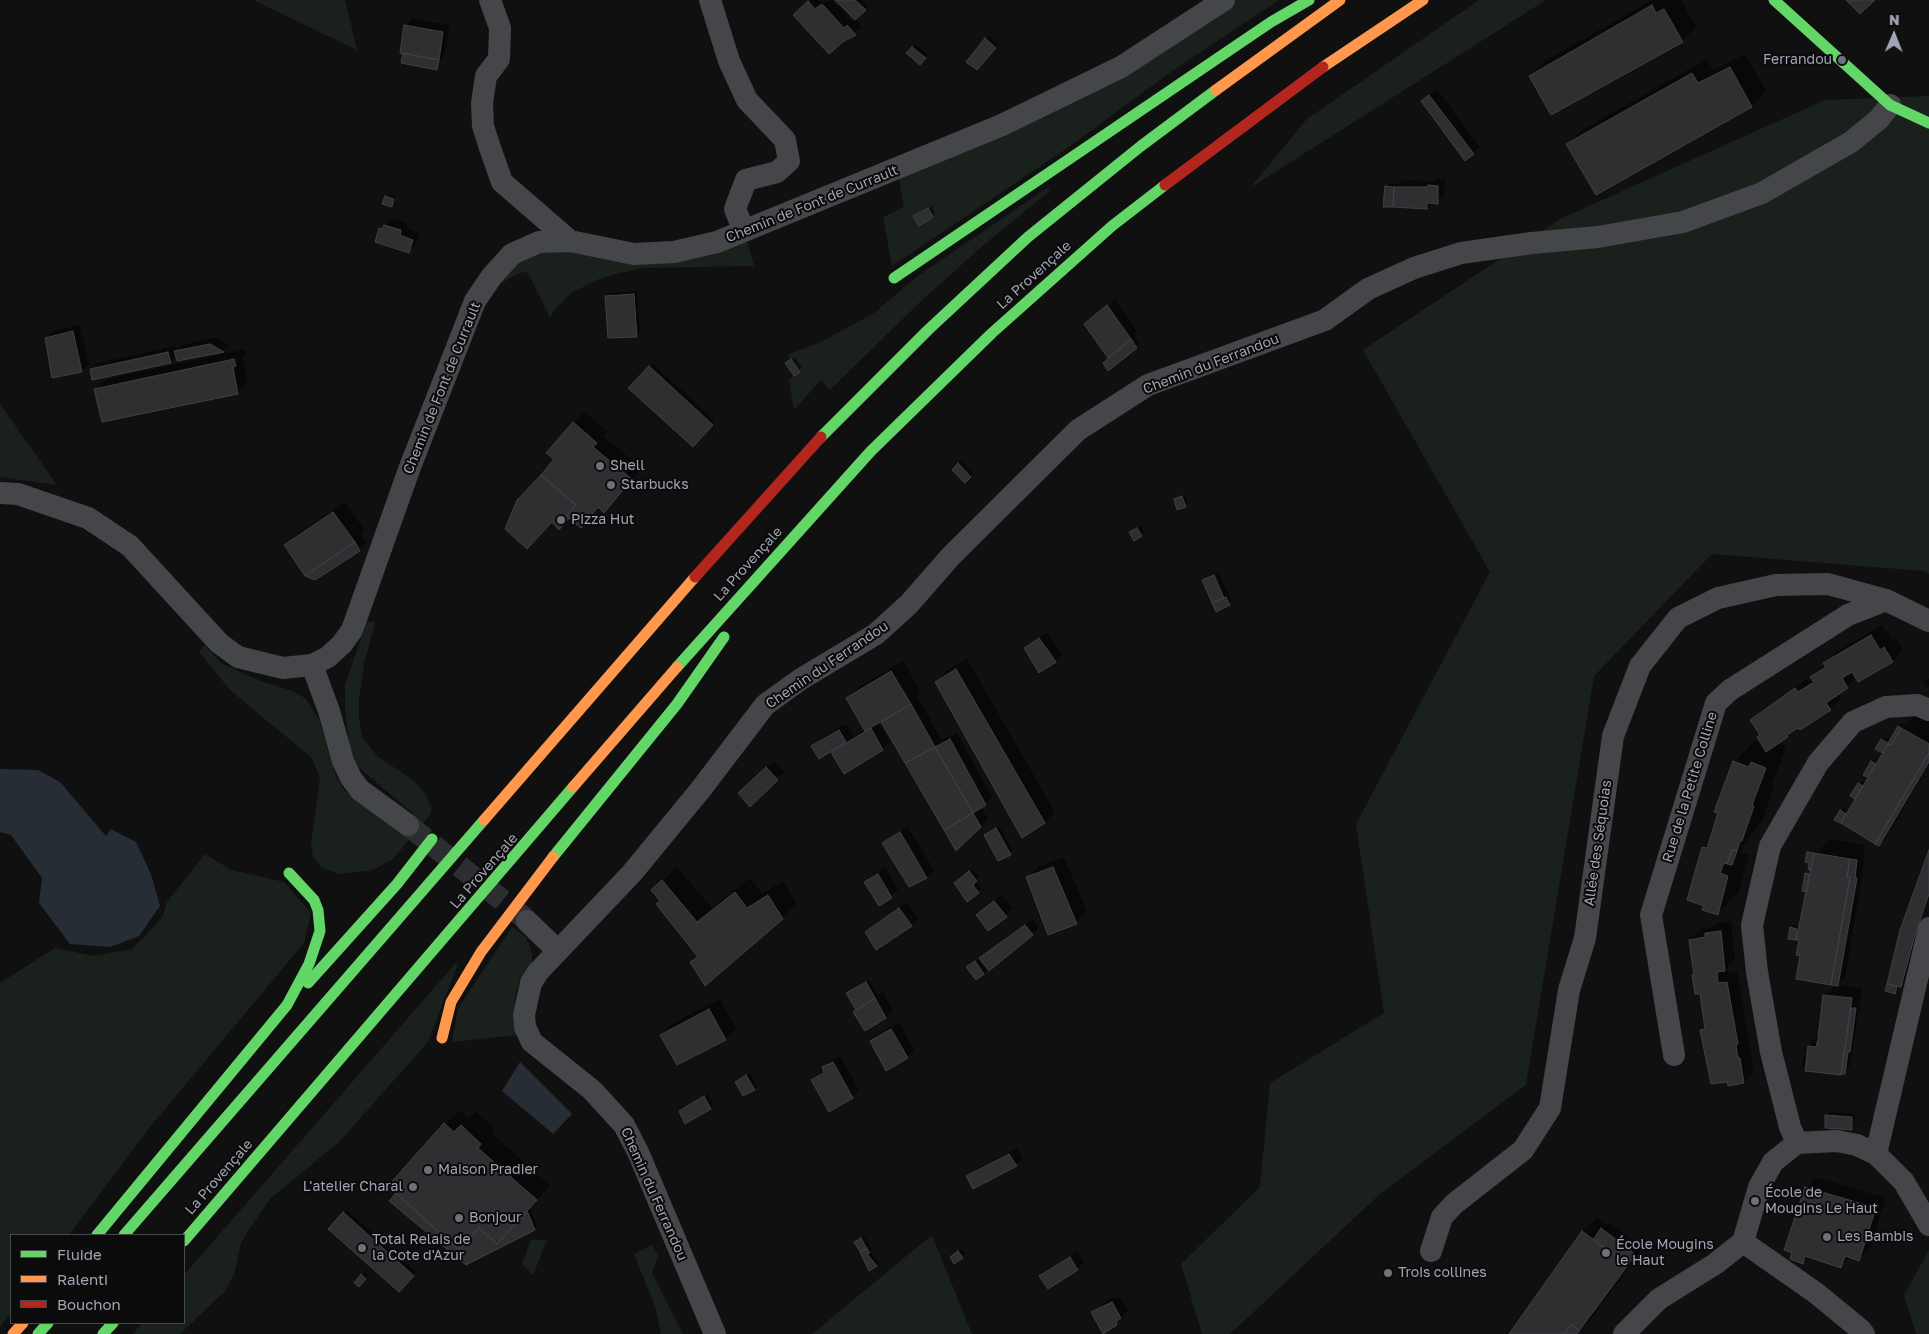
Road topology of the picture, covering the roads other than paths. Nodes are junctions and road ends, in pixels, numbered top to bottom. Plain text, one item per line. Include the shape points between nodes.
1 (490, 0) edge
2 (710, 0) edge
3 (1224, 0) edge
4 (1309, 0) edge
5 (1340, 0) edge
6 (1423, 0) edge
7 (1774, 0) edge
8 (1890, 105) junction
9 (1928, 120) edge
10 (744, 231) junction
11 (570, 241) junction
12 (894, 278) dead end
13 (0, 493) edge
14 (800, 529) junction
15 (1886, 600) junction
16 (1929, 622) edge
17 (312, 664) junction
18 (1929, 710) edge
19 (408, 825) tunnel mouth
20 (432, 839) dead end
21 (289, 873) dead end
22 (527, 921) tunnel mouth
23 (1929, 928) edge
24 (558, 951) junction
25 (287, 1005) junction
26 (442, 1038) dead end
27 (1674, 1055) dead end
28 (1797, 1143) junction
29 (1876, 1154) junction
30 (1929, 1225) edge
31 (98, 1234) edge
32 (125, 1234) edge
33 (185, 1240) edge
34 (1743, 1242) junction
35 (1431, 1251) dead end
36 (21, 1324) edge
37 (47, 1324) edge
38 (112, 1324) edge
39 (13, 1334) edge
40 (38, 1334) edge
41 (103, 1334) edge
42 (715, 1334) edge
43 (1624, 1334) edge
44 (1864, 1334) edge

1 - 11 street via 500,28 499,59 486,76 482,103 483,126 490,148 502,182
2 - 10 street via 729,61 747,100 785,140 789,160 777,172 746,180 735,209
3 - 10 street, Chemin de Font de Currault via 1121,67 1002,125
4 - 12 main road via 1271,22
5 - 32 main road via 1141,146 1028,237 837,420 711,559
6 - 14 main road, La Provençale via 1339,55 1245,123 1112,226 986,339 871,451
7 - 8 main road
8 - 9 main road
8 - 24 street, Chemin du Ferrandou via 1851,142 1762,193 1683,222 1598,237 1461,253 1414,268 1368,289 1324,320 1148,385 1111,408 1078,430 876,634 801,679 765,705 632,873
10 - 11 street, Chemin de Font de Currault via 717,242 674,252 634,254
11 - 17 street, Chemin de Font de Currault via 539,242 512,254 476,301 410,467 352,630 328,657
13 - 17 street, Chemin de Font de Currault via 18,494 88,518 130,546 219,643 238,657 283,668
14 - 26 main road via 676,704 481,952 451,1002
14 - 33 main road, La Provençale via 694,647
15 - 16 street
15 - 27 street, Rue de la Petite Colline via 1848,615 1730,690 1716,703 1652,915
15 - 35 street, Allée des Séquoias via 1828,584 1776,586 1718,598 1678,618 1640,666 1613,736 1585,938 1569,990 1550,1108 1523,1150 1442,1217
17 - 19 street via 351,778 360,790
18 - 28 street via 1917,705 1886,707 1853,722 1818,763 1770,846 1752,926 1771,1052
20 - 25 main road via 397,884
21 - 25 main road via 314,900 320,931 309,964
22 - 24 street
23 - 29 street
24 - 42 street, Chemin du Ferrandou via 531,983 525,1004 525,1027 532,1042 592,1090 624,1125
25 - 31 main road
28 - 29 street via 1837,1142 1857,1145
28 - 34 street via 1773,1162 1759,1187
29 - 30 street via 1904,1182
34 - 43 street via 1659,1299
34 - 44 street via 1816,1293
36 - 39 main road
37 - 40 main road
38 - 41 main road

